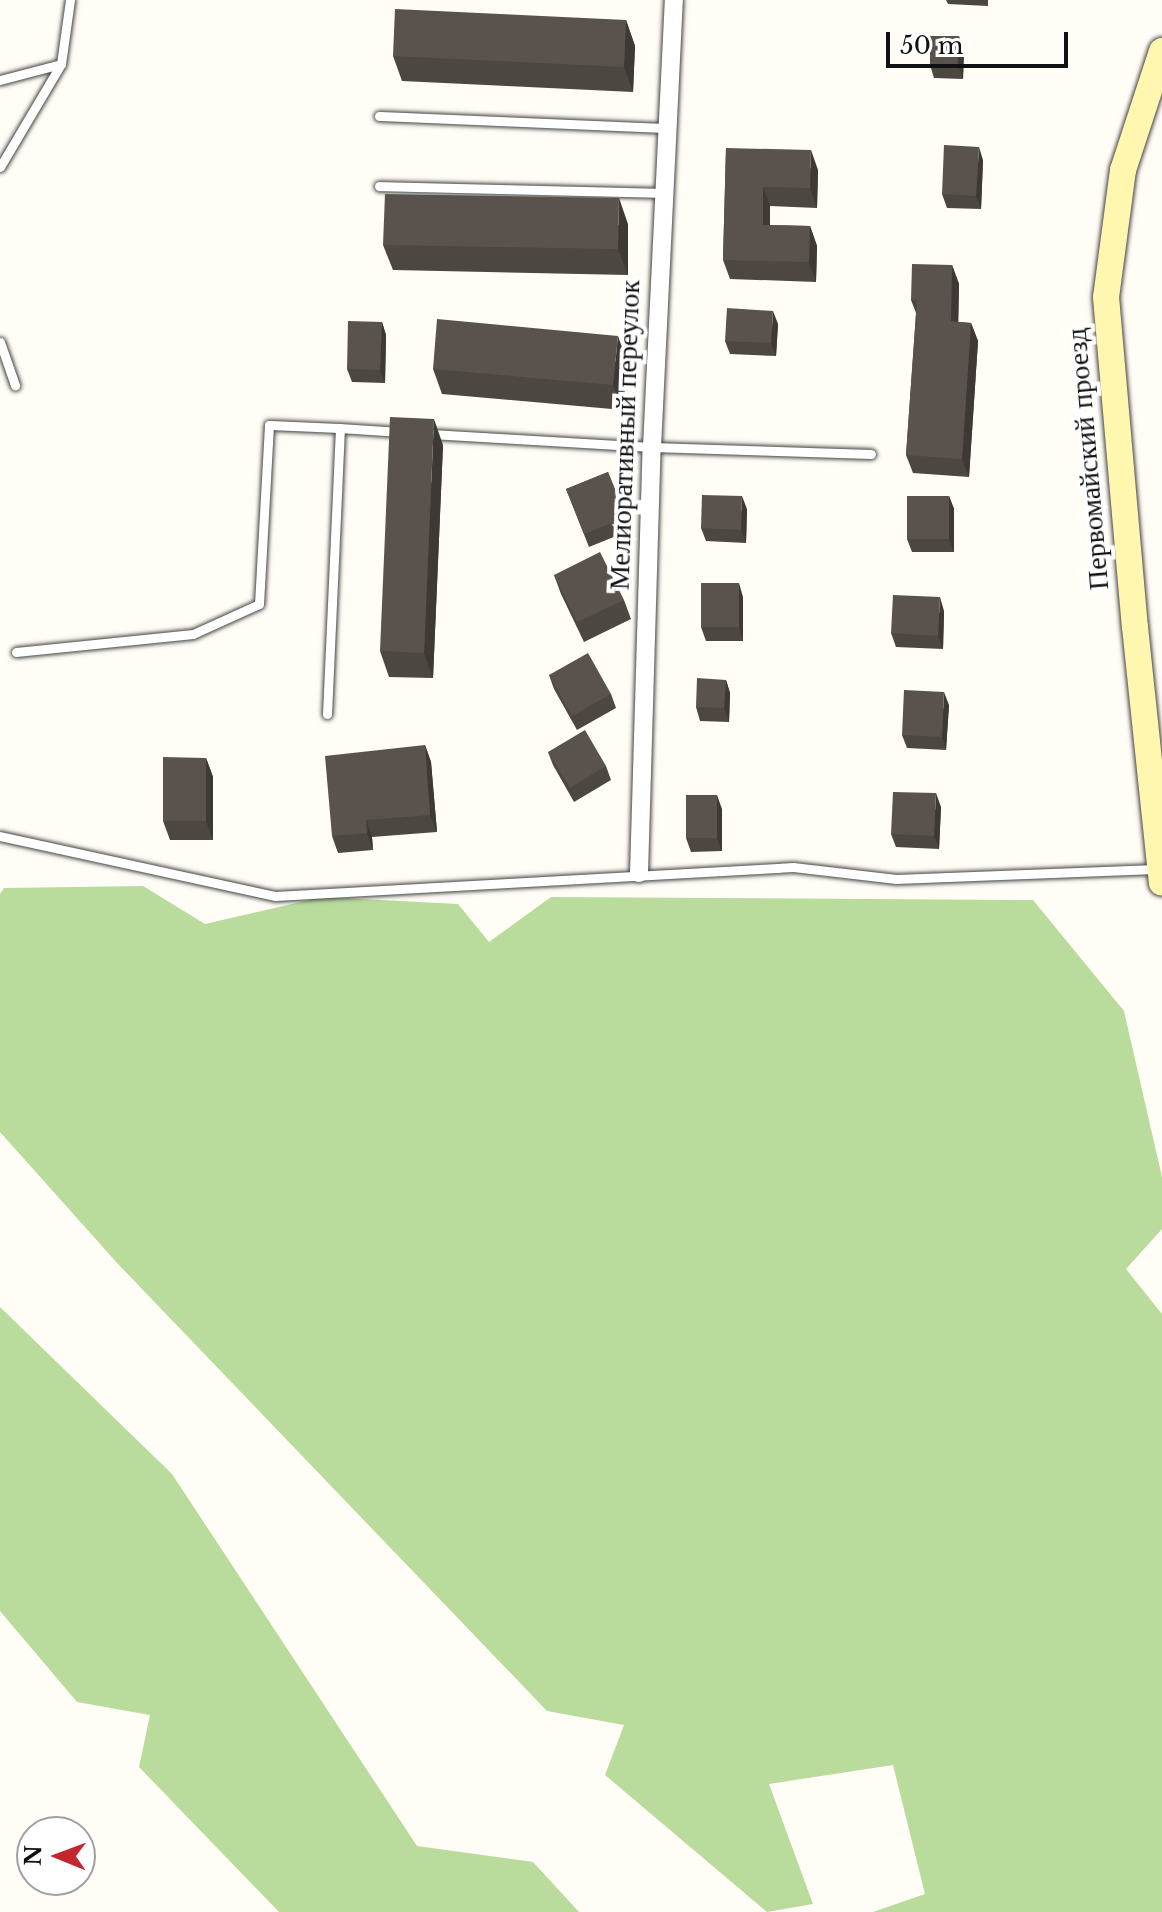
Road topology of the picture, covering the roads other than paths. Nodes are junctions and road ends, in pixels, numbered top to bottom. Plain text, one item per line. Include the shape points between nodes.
1 (70, 0) edge
2 (674, 0) edge
3 (1162, 51) edge
4 (61, 64) junction
5 (0, 80) edge
6 (379, 116) dead end
7 (666, 128) junction
8 (0, 167) edge
9 (379, 186) dead end
10 (662, 193) junction
11 (0, 342) edge
12 (15, 385) dead end
13 (340, 428) junction
14 (652, 447) junction
15 (871, 454) dead end
16 (16, 652) dead end
17 (327, 714) dead end
18 (0, 836) edge
19 (639, 873) junction
20 (1161, 876) edge

1 - 4 lane
2 - 7 street, Мелиоративный переулок
3 - 20 main road, Первомайский проезд via 1123,170 1106,297
4 - 5 lane
4 - 8 lane
6 - 7 lane
7 - 10 street, Мелиоративный переулок
9 - 10 lane
10 - 14 street, Мелиоративный переулок
11 - 12 lane
13 - 14 lane
13 - 16 lane via 269,425 259,604 193,634
13 - 17 lane
14 - 15 lane
14 - 19 street, Мелиоративный переулок
18 - 19 lane via 275,896
19 - 20 lane via 793,867 896,879

